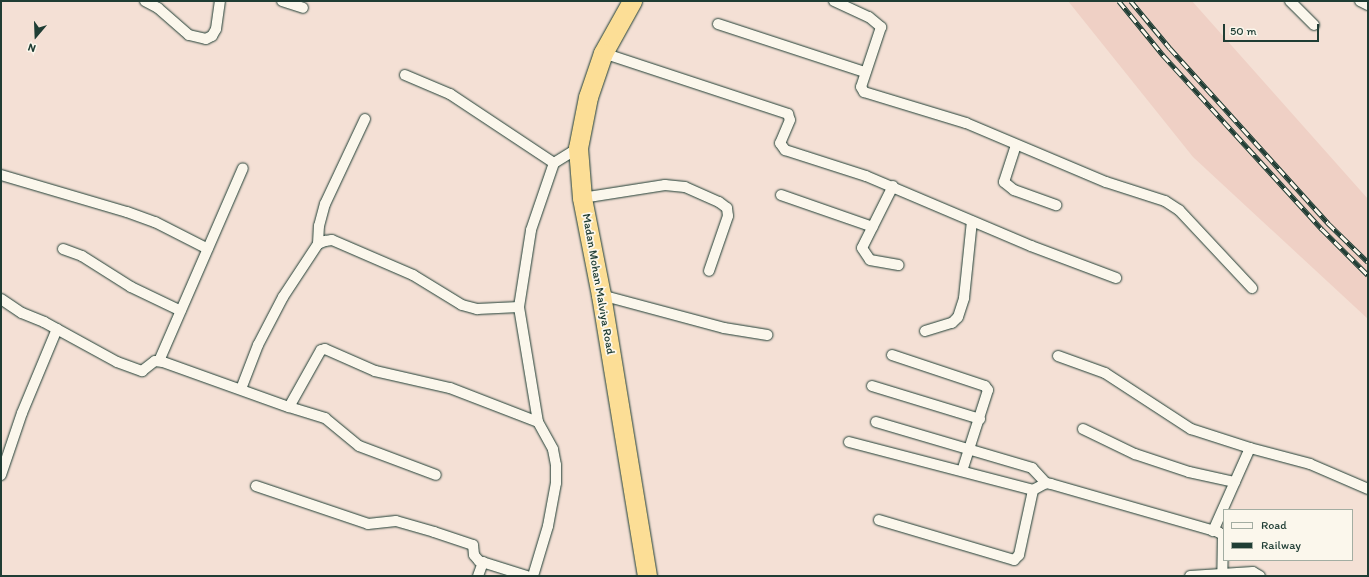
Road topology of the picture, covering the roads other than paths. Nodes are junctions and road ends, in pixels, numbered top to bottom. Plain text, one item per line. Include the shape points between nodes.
1 (145, 1) edge
2 (220, 1) edge
3 (282, 1) edge
4 (632, 1) edge
5 (834, 1) edge
6 (1290, 1) edge
7 (1360, 1) edge
8 (1368, 5) edge
9 (303, 8) dead end
10 (718, 24) dead end
11 (1314, 25) dead end
12 (604, 53) junction
13 (865, 72) junction
14 (405, 75) dead end
15 (365, 118) dead end
16 (1016, 145) junction
17 (578, 148) junction
18 (554, 163) junction
19 (243, 168) dead end
20 (1, 175) edge
21 (893, 186) junction
22 (781, 195) dead end
23 (582, 198) junction
24 (1056, 205) dead end
25 (972, 221) junction
26 (873, 227) junction
27 (318, 244) junction
28 (63, 249) dead end
29 (208, 249) junction
30 (899, 266) dead end
31 (709, 270) dead end
32 (1116, 278) dead end
33 (1252, 288) dead end
34 (601, 295) junction
35 (1, 299) edge
36 (519, 307) junction
37 (181, 311) junction
38 (57, 329) junction
39 (925, 331) dead end
40 (767, 335) dead end
41 (892, 355) dead end
42 (1058, 356) dead end
43 (159, 361) junction
44 (872, 386) dead end
45 (241, 389) junction
46 (290, 407) junction
47 (980, 419) junction
48 (538, 422) junction
49 (876, 422) dead end
50 (1083, 429) dead end
51 (849, 442) dead end
52 (1250, 448) junction
53 (969, 450) junction
54 (962, 471) junction
55 (1, 475) edge
56 (436, 475) dead end
57 (1235, 482) junction
58 (1046, 483) junction
59 (256, 486) dead end
60 (1368, 488) edge
61 (1033, 490) junction
62 (879, 520) dead end
63 (1213, 531) junction
64 (483, 562) junction
65 (1222, 574) junction
66 (478, 576) edge
67 (527, 576) edge
68 (533, 576) edge
69 (647, 576) edge
70 (1190, 576) edge
71 (1260, 576) edge

1 - 2 street via 158,8 189,35 206,40 216,29
3 - 9 street
4 - 12 highway, Madan Mohan Malviya Road
5 - 13 street via 869,17 881,27
6 - 11 street
7 - 8 street
10 - 13 street
12 - 17 highway, Madan Mohan Malviya Road via 588,97
12 - 21 street via 788,114 790,120 780,143 782,149
13 - 16 street via 861,86 864,92 966,123
14 - 18 street via 450,94
15 - 27 street via 325,204 319,226
16 - 24 street via 1004,182 1014,190
16 - 33 street via 1106,182 1169,203 1179,210
17 - 18 street
17 - 23 highway, Madan Mohan Malviya Road
18 - 36 street via 531,230
19 - 29 street
20 - 29 street via 155,222
21 - 25 street
21 - 26 street
22 - 26 street
23 - 31 street via 665,185 685,187 719,202 727,208 728,216
23 - 34 highway, Madan Mohan Malviya Road
25 - 32 street
25 - 39 street via 964,298 958,317 952,323
26 - 30 street via 862,248 866,257 876,262
27 - 36 street via 332,240 413,275 462,305 477,309
27 - 45 street via 283,297 258,345
28 - 37 street via 82,256 131,287
29 - 37 street
34 - 40 street via 724,328
34 - 69 highway, Madan Mohan Malviya Road
35 - 38 street via 22,313
36 - 48 street
37 - 43 street
38 - 43 street via 111,359 142,371
38 - 55 street via 22,414
41 - 47 street via 985,386 988,396
42 - 52 street via 1105,373 1191,429
43 - 45 street
44 - 47 street
45 - 46 street
46 - 48 street via 321,350 325,350 375,371 450,388
46 - 56 street via 325,418 359,446
47 - 53 street
48 - 68 street via 553,449 556,483 548,526
49 - 53 street
50 - 57 street via 1135,454 1189,472
51 - 54 street
52 - 57 street
52 - 60 street via 1310,464
53 - 54 street
53 - 58 street via 1032,468
54 - 61 street
57 - 63 street
58 - 61 street
58 - 63 street
59 - 64 street via 368,524 396,521 473,545 476,559
61 - 62 street via 1019,554 1014,560
63 - 65 street via 1223,535
64 - 66 street
64 - 67 street
65 - 70 street
65 - 71 street via 1253,572

